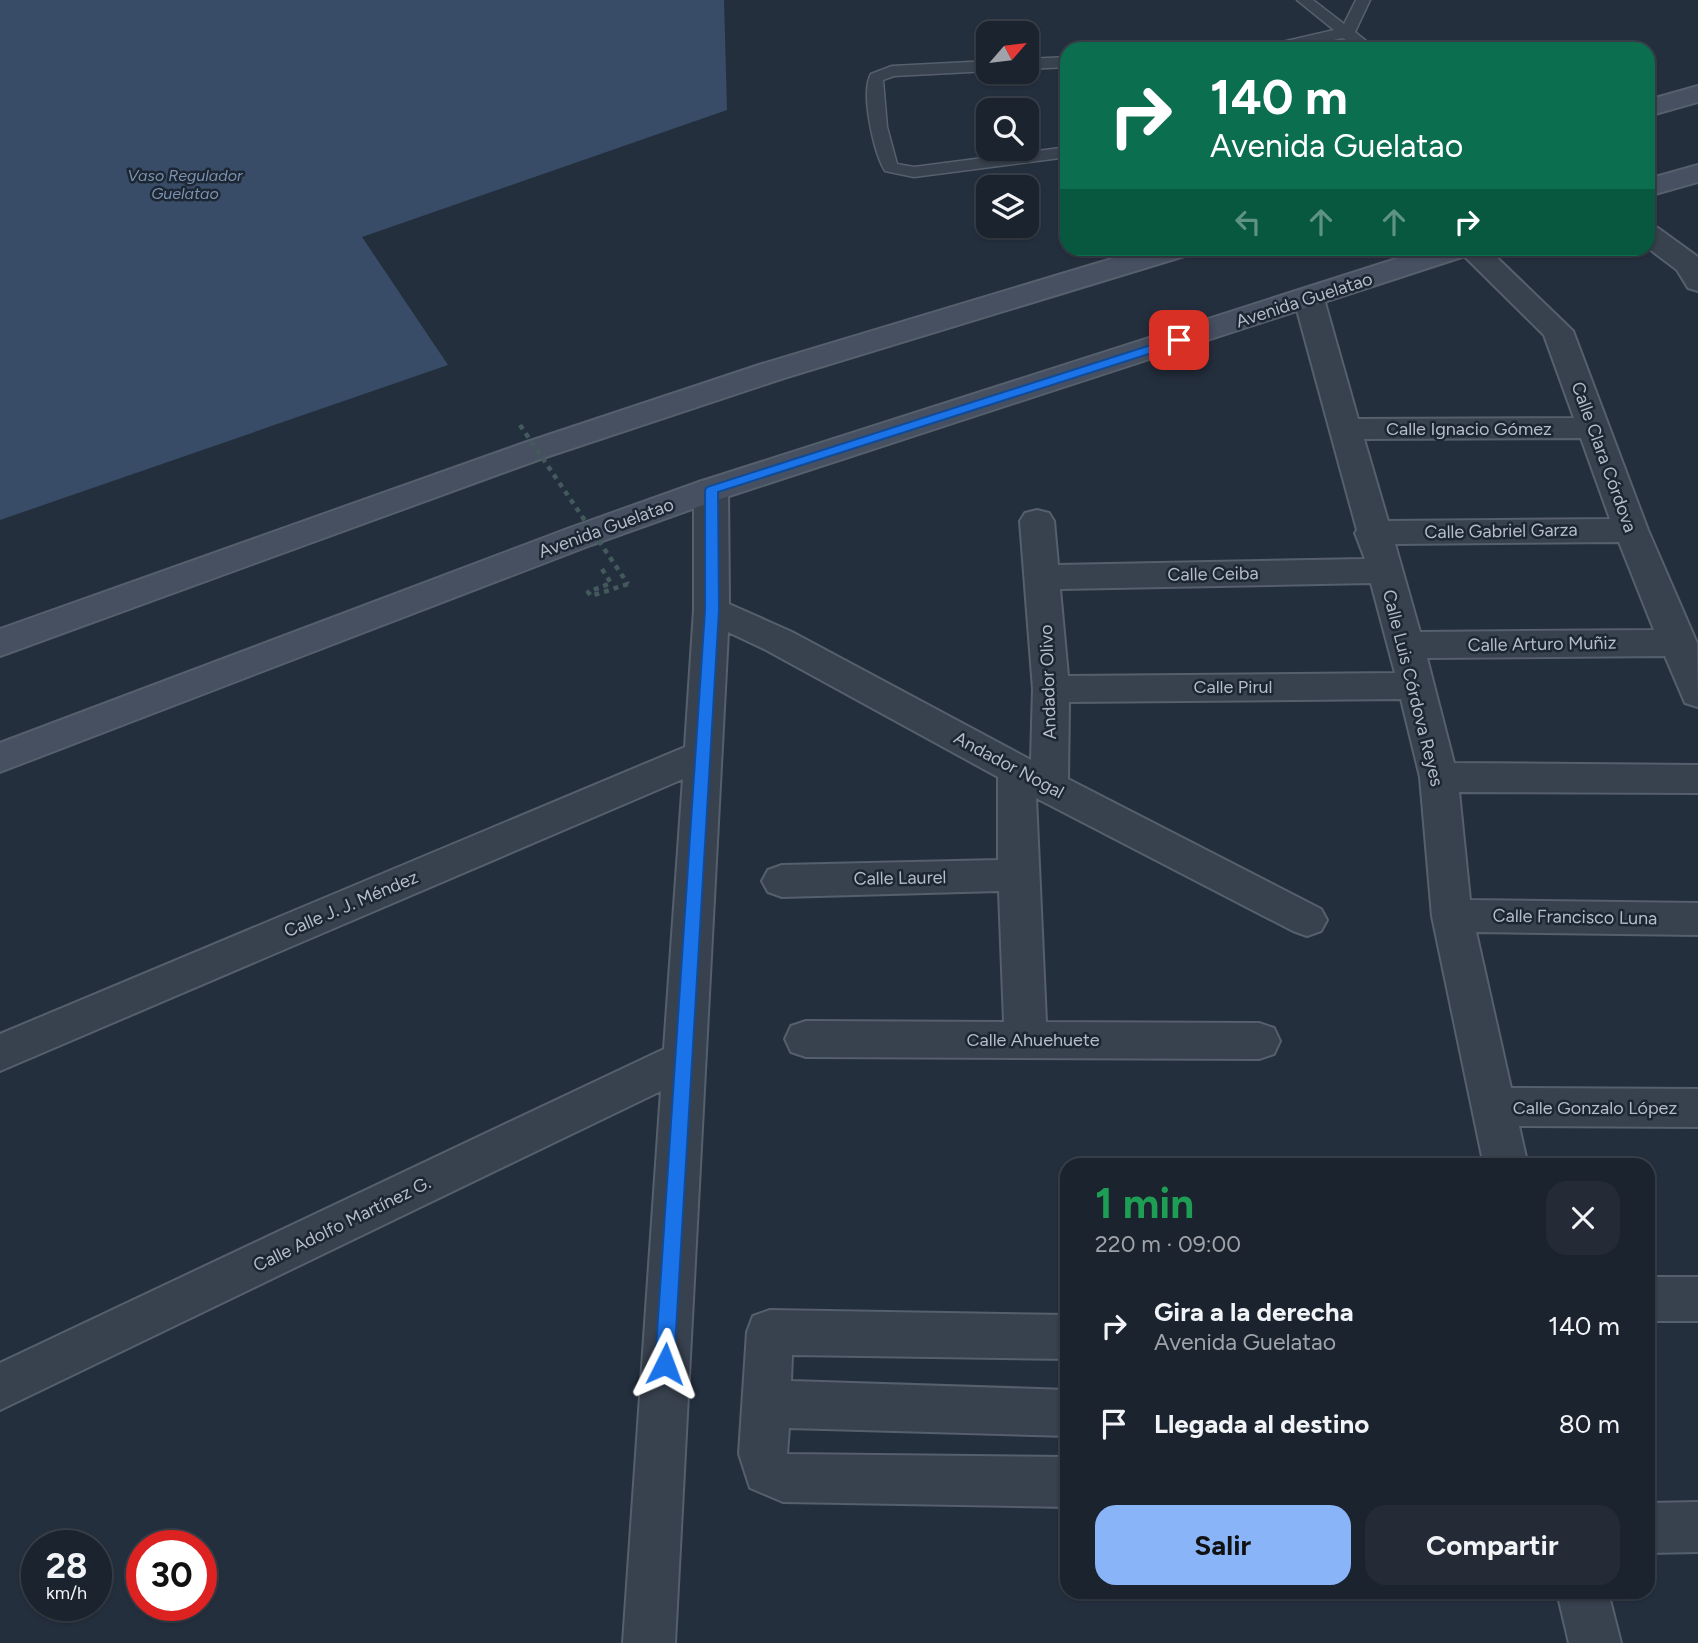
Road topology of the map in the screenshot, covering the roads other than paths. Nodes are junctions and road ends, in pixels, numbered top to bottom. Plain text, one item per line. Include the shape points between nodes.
1 (1304, 0) edge
2 (1363, 0) edge
3 (1348, 33) junction
4 (1304, 42) edge
5 (1359, 42) edge
6 (1060, 62) edge
7 (1040, 63) edge
8 (976, 67) edge
9 (1698, 93) edge
10 (1655, 106) edge
11 (1060, 153) edge
12 (1698, 173) edge
13 (1655, 186) edge
14 (1655, 238) edge
15 (1154, 256) edge
16 (1437, 256) edge
17 (1478, 256) edge
18 (1698, 282) edge
19 (1309, 299) junction
20 (1593, 428) junction
21 (1345, 429) junction
22 (711, 490) junction
23 (1037, 521) dead end
24 (1630, 530) junction
25 (1372, 533) junction
26 (1383, 571) junction
27 (1042, 577) junction
28 (712, 610) junction
29 (0, 643) edge
30 (1679, 643) junction
31 (1406, 645) junction
32 (1415, 686) junction
33 (1051, 689) junction
34 (1698, 694) edge
35 (702, 755) junction
36 (0, 758) edge
37 (1439, 777) junction
38 (1033, 778) junction
39 (1698, 779) edge
40 (1018, 875) junction
41 (782, 881) dead end
42 (1451, 916) junction
43 (1698, 919) edge
44 (1307, 920) dead end
45 (806, 1039) dead end
46 (1026, 1041) junction
47 (1259, 1041) dead end
48 (0, 1053) edge
49 (684, 1060) junction
50 (1492, 1107) junction
51 (1698, 1108) edge
52 (1504, 1158) edge
53 (1655, 1299) edge
54 (1698, 1299) edge
55 (1060, 1337) edge
56 (0, 1387) edge
57 (766, 1404) junction
58 (1060, 1413) edge
59 (1060, 1482) edge
60 (1698, 1527) edge
61 (1655, 1528) edge
62 (1585, 1599) edge
63 (649, 1643) edge
64 (1595, 1643) edge

1 - 3 lane
2 - 3 lane
3 - 4 lane
3 - 5 lane
6 - 7 lane
8 - 11 lane via 892,71 876,77 880,124 891,168 914,172
9 - 10 main road
12 - 13 main road
14 - 18 street via 1690,265
15 - 29 main road via 773,371 535,450
16 - 19 main road, Avenida Guelatao
17 - 20 street, Calle Clara Córdova via 1556,328
19 - 21 street, Calle Luis Córdova Reyes
19 - 22 main road, Avenida Guelatao
20 - 21 street, Calle Ignacio Gómez
20 - 24 street, Calle Clara Córdova
21 - 25 street, Calle Luis Córdova Reyes
22 - 28 street
22 - 36 main road, Avenida Guelatao
23 - 27 street, Andador Olivo
24 - 25 street, Calle Gabriel Garza
24 - 30 street, Calle Clara Córdova
25 - 26 street, Calle Luis Córdova Reyes
26 - 27 street, Calle Ceiba
26 - 31 street, Calle Luis Córdova Reyes
27 - 33 street, Andador Olivo
28 - 35 street
28 - 38 street, Andador Nogal via 779,641
30 - 31 street, Calle Arturo Muñiz
30 - 34 street, Calle Clara Córdova
31 - 32 street, Calle Luis Córdova Reyes
32 - 33 street, Calle Pirul
32 - 37 street, Calle Luis Córdova Reyes
33 - 38 street, Andador Olivo
35 - 48 street, Calle J. J. Méndez
35 - 49 street
37 - 39 street
37 - 42 street, Calle Luis Córdova Reyes
38 - 40 street, Andador Olivo
38 - 44 street, Andador Nogal
40 - 41 street, Calle Laurel
40 - 46 street, Andador Olivo
42 - 43 street, Calle Francisco Luna
42 - 50 street, Calle Luis Córdova Reyes
45 - 46 street, Calle Ahuehuete
46 - 47 street, Calle Ahuehuete
49 - 56 street, Calle Adolfo Martínez G.
49 - 63 street
50 - 51 street, Calle Gonzalo López
50 - 52 street, Calle Luis Córdova Reyes
53 - 54 street
55 - 57 street via 770,1332
57 - 58 street
57 - 59 street via 765,1463 775,1476
60 - 61 street
62 - 64 street

